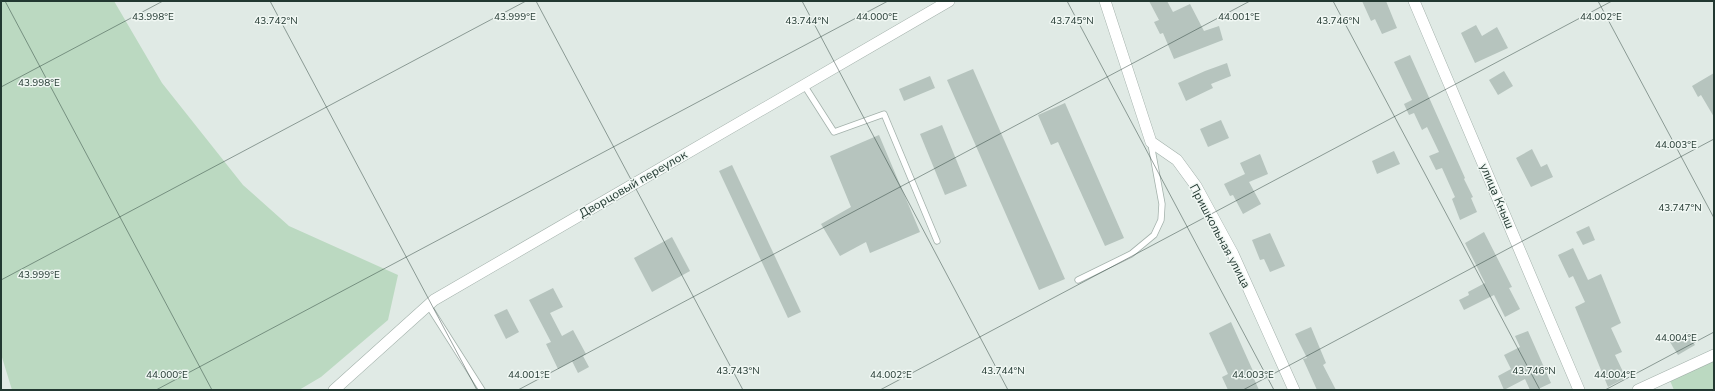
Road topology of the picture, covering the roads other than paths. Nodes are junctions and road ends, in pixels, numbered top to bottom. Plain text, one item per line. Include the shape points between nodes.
1 (949, 1) edge
2 (1105, 1) edge
3 (1414, 1) edge
4 (804, 85) junction
5 (1151, 142) junction
6 (936, 241) dead end
7 (1078, 280) dead end
8 (428, 305) junction
9 (1714, 355) edge
10 (334, 390) edge
11 (482, 390) edge
12 (1294, 390) edge
13 (1579, 390) edge
14 (1638, 390) edge

1 - 4 street, Дворцовый переулок
2 - 5 street
3 - 13 street, улица Кныш
4 - 6 lane via 834,132 884,114
4 - 8 street, Дворцовый переулок
5 - 7 lane via 1162,204 1161,220 1154,235 1131,254
5 - 12 street, Пришкольная улица via 1177,160 1196,186 1233,254
8 - 10 street, Дворцовый переулок
8 - 11 lane
9 - 14 street

